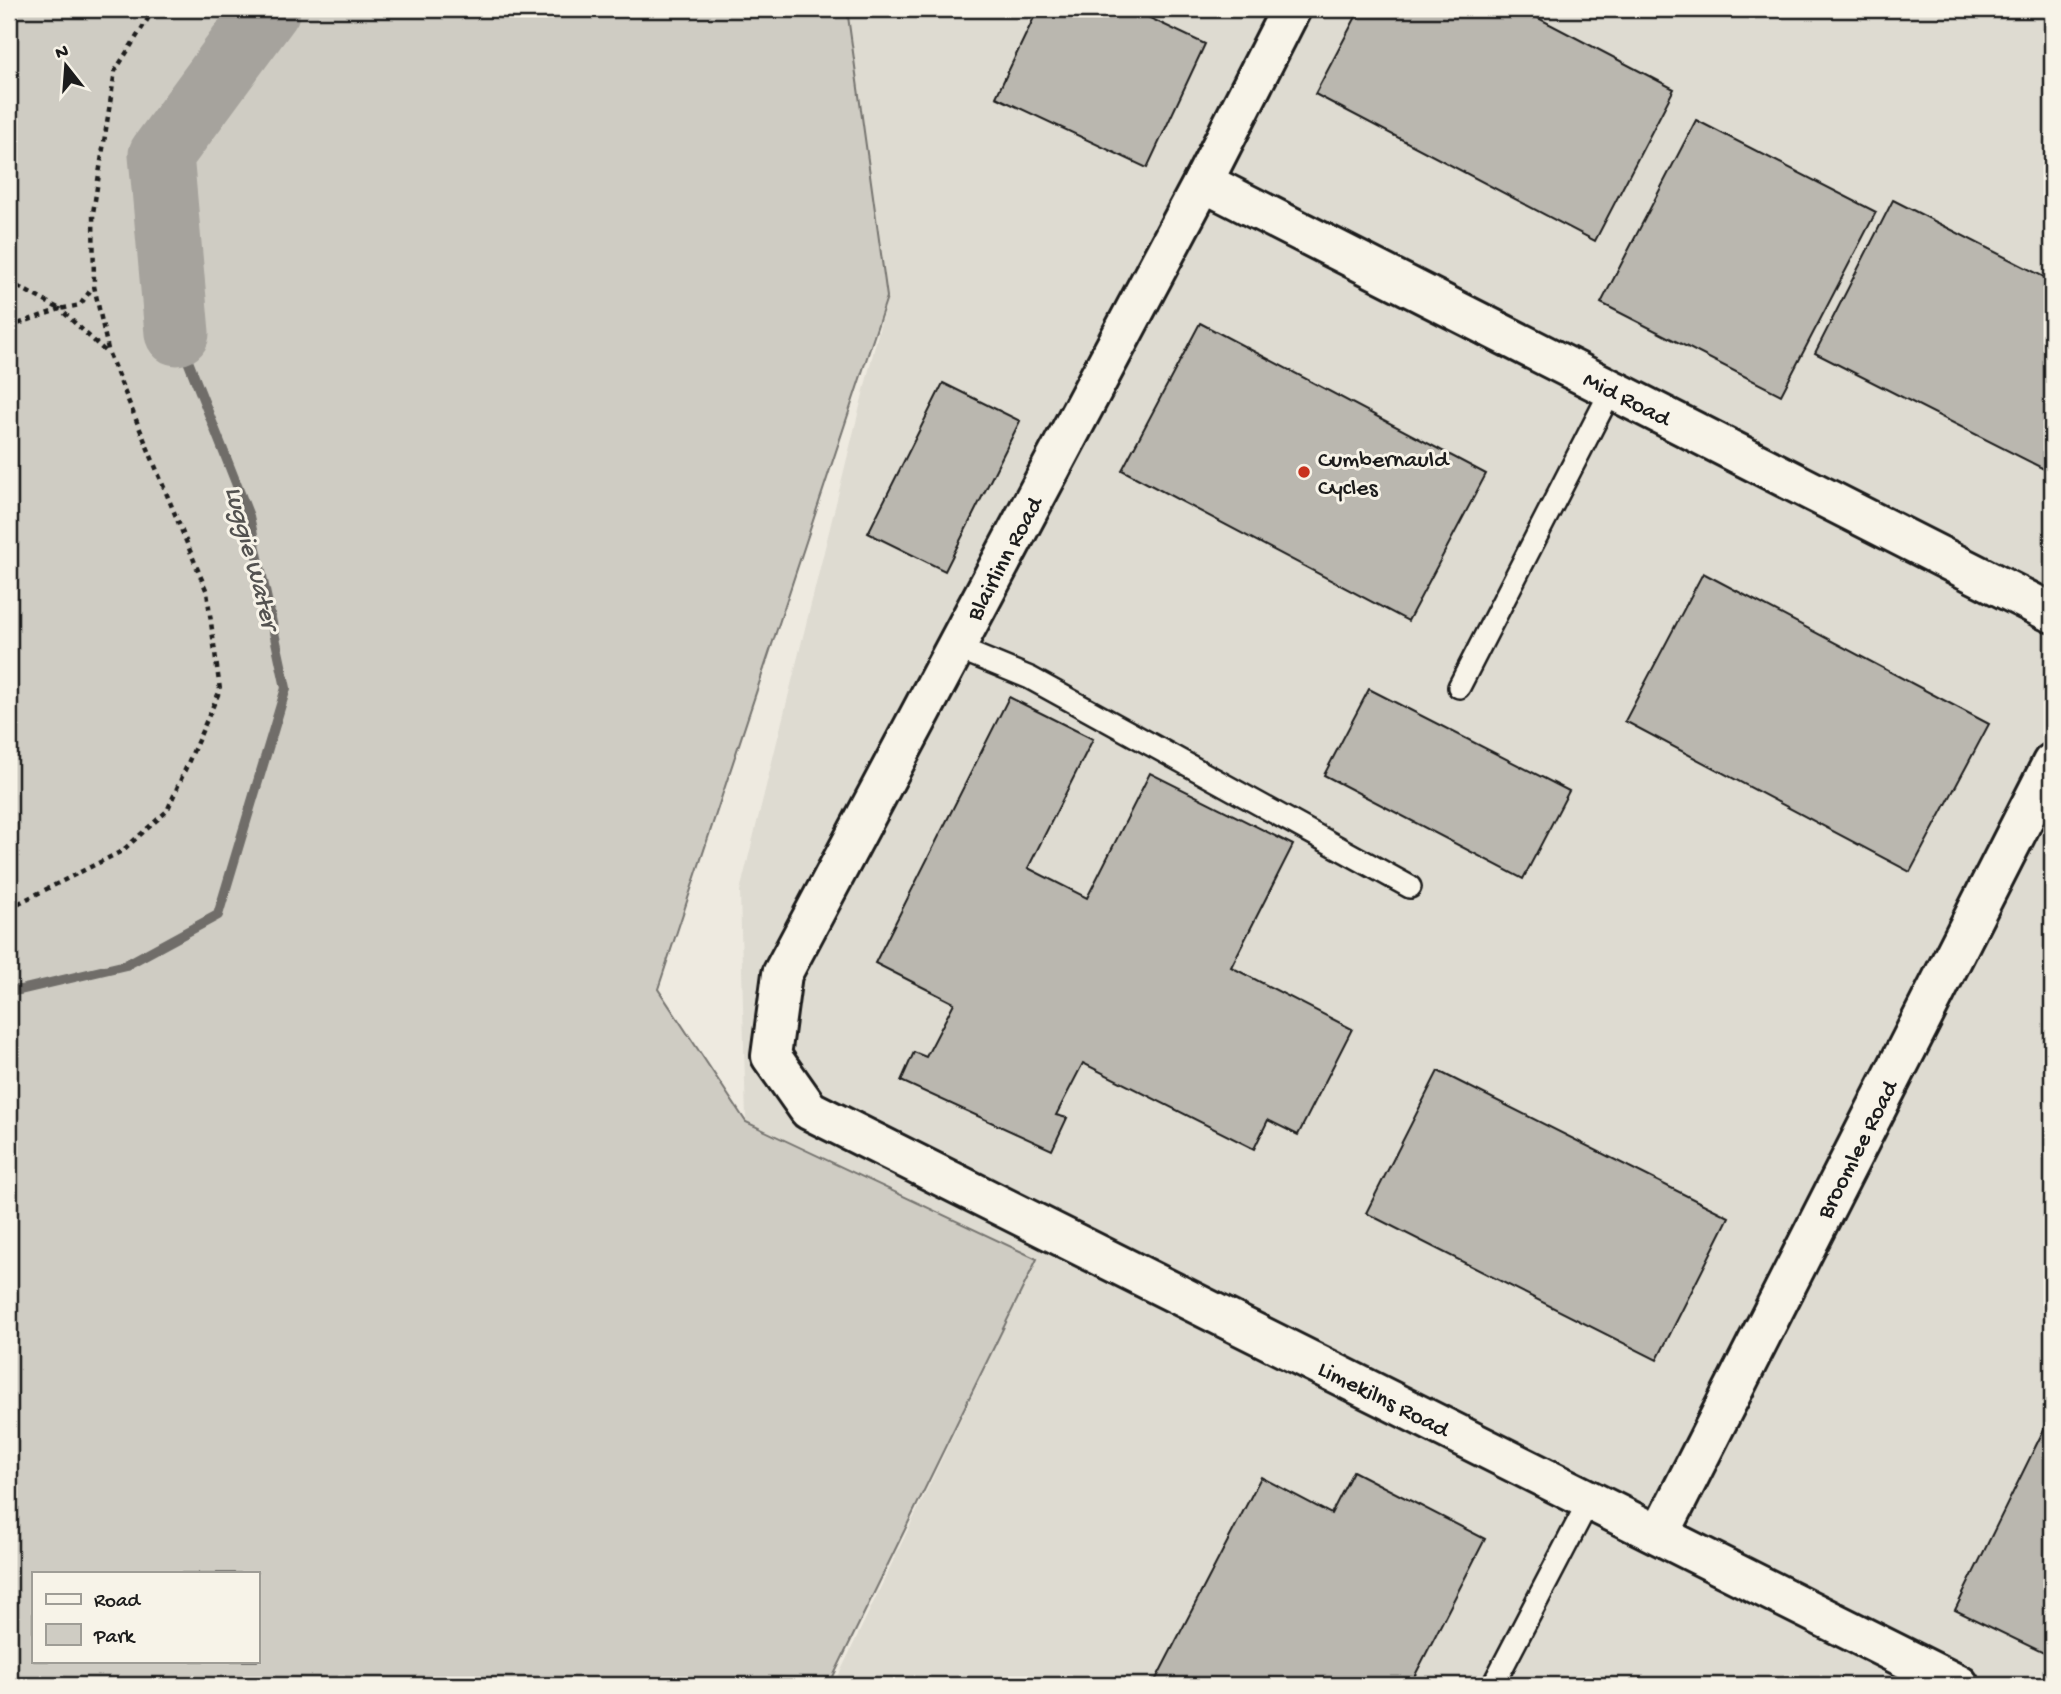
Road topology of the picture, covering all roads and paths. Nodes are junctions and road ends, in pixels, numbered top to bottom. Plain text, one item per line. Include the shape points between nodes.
1 (154, 9) edge
2 (1291, 9) edge
3 (1203, 182) junction
4 (9, 282) edge
5 (94, 286) junction
6 (60, 309) junction
7 (9, 327) edge
8 (109, 354) junction
9 (1612, 389) junction
10 (2052, 613) edge
11 (955, 647) junction
12 (1459, 687) dead end
13 (2052, 763) edge
14 (1410, 887) dead end
15 (9, 908) edge
16 (809, 1110) joint
17 (1590, 1499) junction
18 (1660, 1534) junction
19 (1493, 1685) edge
20 (1959, 1685) edge

1 - 5 path via 114,71 93,213
2 - 3 street, Blairlinn Road
3 - 9 street, Mid Road
3 - 11 street, Blairlinn Road
4 - 6 path
5 - 6 path via 80,305
5 - 8 path
6 - 7 path
6 - 8 path
8 - 15 path via 207,592 220,690 167,811 122,850
9 - 10 street, Mid Road
9 - 12 lane
11 - 14 lane via 1030,678
11 - 16 street, Blairlinn Road via 782,974 771,1056
13 - 18 street, Broomlee Road
16 - 17 street, Limekilns Road
17 - 18 street, Limekilns Road
17 - 19 lane
18 - 20 street, Limekilns Road

